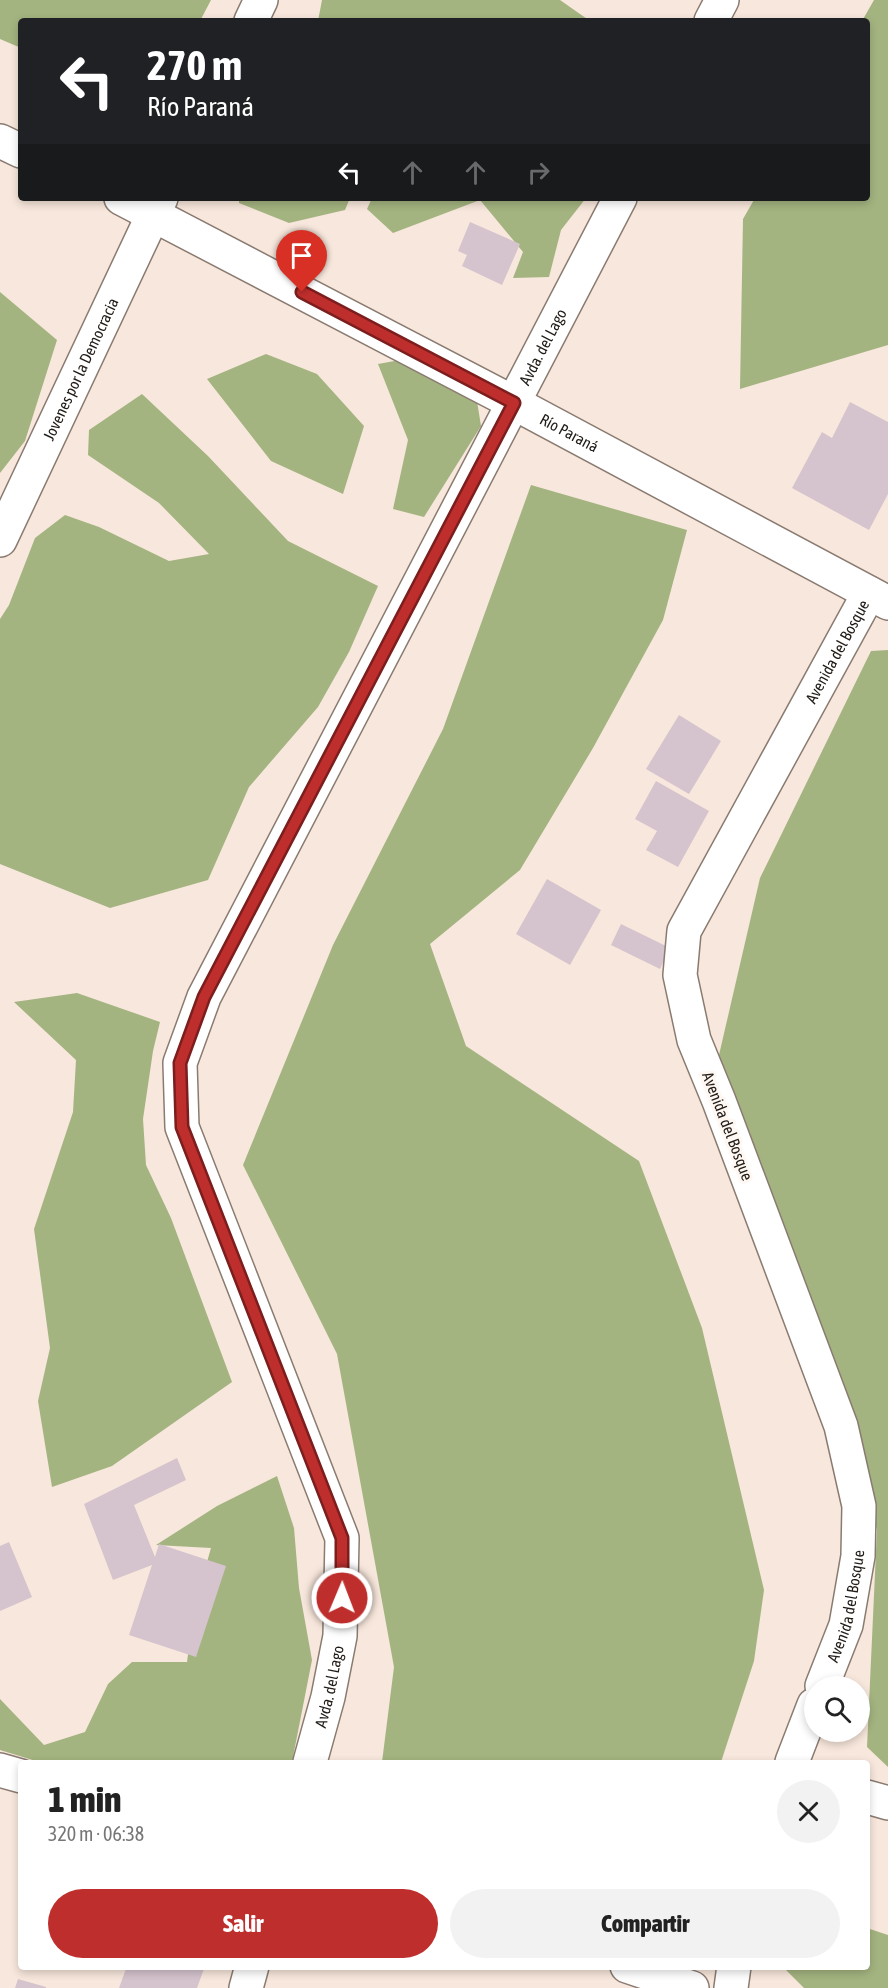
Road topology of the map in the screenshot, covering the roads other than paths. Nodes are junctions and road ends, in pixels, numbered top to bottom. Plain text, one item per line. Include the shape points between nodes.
1 (261, 0) edge
2 (722, 0) edge
3 (252, 18) edge
4 (713, 18) edge
5 (0, 141) edge
6 (18, 150) edge
7 (134, 201) edge
8 (618, 201) edge
9 (157, 206) edge
10 (514, 403) junction
11 (0, 540) edge
12 (879, 598) edge
13 (826, 1676) edge
14 (804, 1731) edge
15 (311, 1760) edge
16 (793, 1760) edge
17 (0, 1770) edge
18 (18, 1775) edge
19 (870, 1798) edge
20 (888, 1803) edge
21 (251, 1970) edge
22 (639, 1970) edge
23 (733, 1970) edge
24 (246, 1988) edge
25 (692, 1988) edge
26 (731, 1988) edge

1 - 3 street
2 - 4 street
5 - 6 street
7 - 9 street, Río Paraná
8 - 10 street, Avda. del Lago
9 - 10 street, Río Paraná
9 - 11 street, Jovenes por la Democracia
10 - 12 street, Río Paraná
10 - 15 street, Avda. del Lago via 204,997 180,1063 182,1127 342,1538 340,1636
12 - 13 street, Avenida del Bosque via 684,931 680,975 694,1040 841,1426 859,1506 858,1556 846,1625
14 - 16 street
17 - 18 street
19 - 20 street
21 - 24 street
22 - 25 street
23 - 26 street

